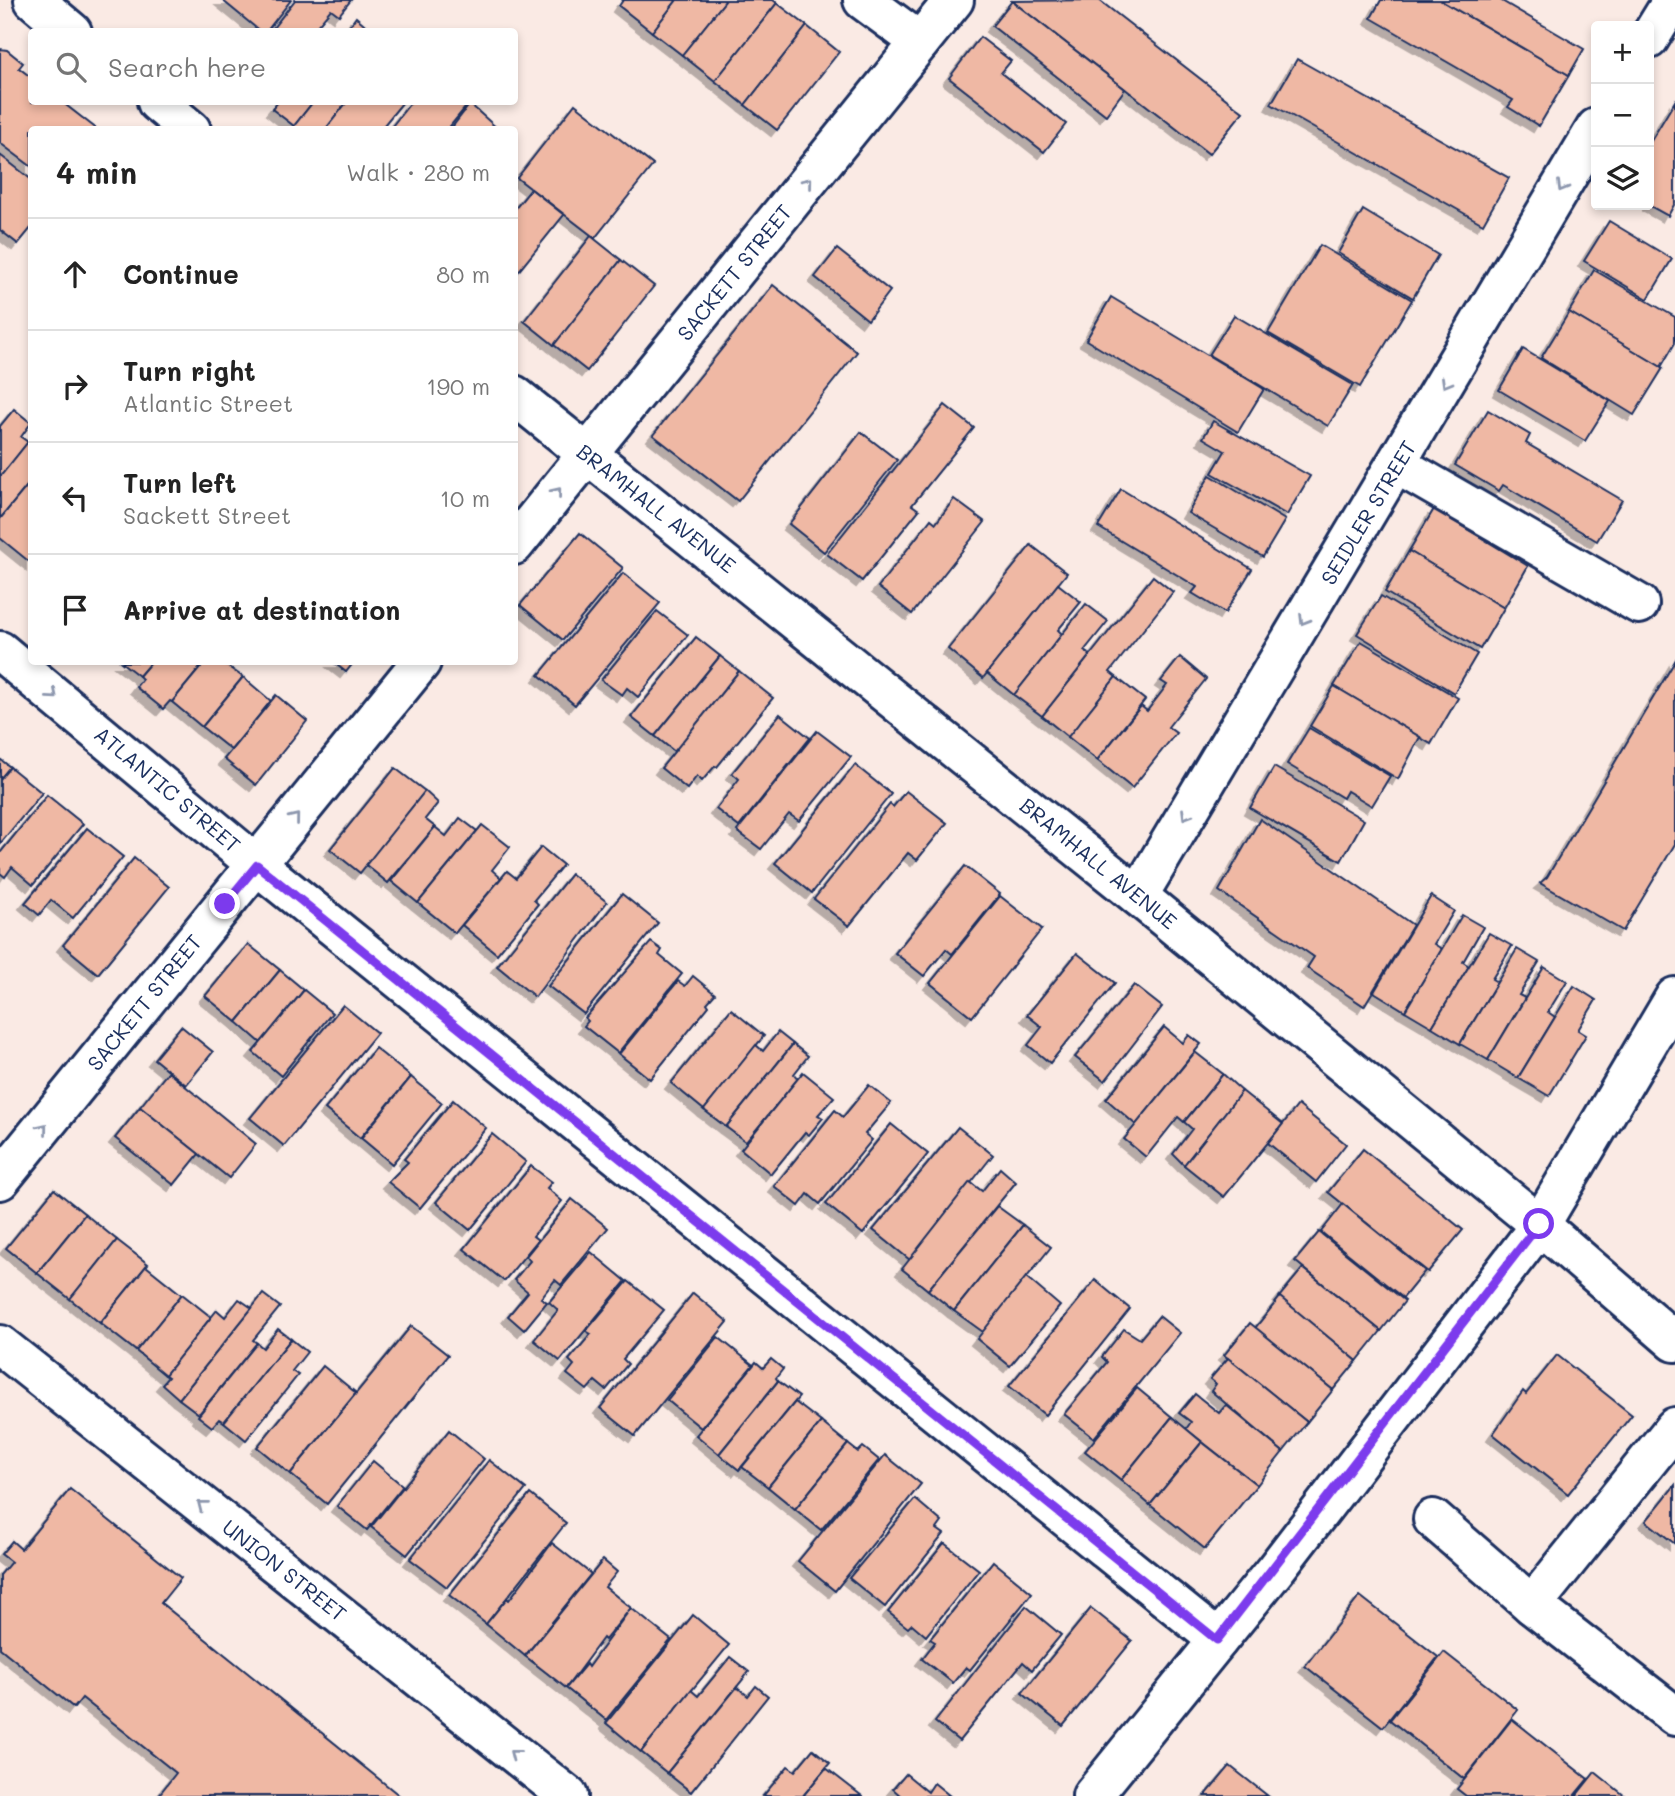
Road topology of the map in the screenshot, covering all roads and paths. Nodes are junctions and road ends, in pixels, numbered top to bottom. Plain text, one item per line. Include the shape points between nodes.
1 (34, 0) edge
2 (863, 0) edge
3 (954, 0) edge
4 (1673, 1) edge
5 (67, 28) edge
6 (1654, 31) edge
7 (920, 42) junction
8 (161, 105) edge
9 (186, 126) edge
10 (1591, 137) edge
11 (518, 398) edge
12 (588, 455) junction
13 (1398, 465) junction
14 (518, 540) edge
15 (1639, 604) dead end
16 (0, 651) edge
17 (419, 665) edge
18 (257, 865) junction
19 (1138, 896) junction
20 (1675, 997) edge
21 (0, 1180) edge
22 (1539, 1224) junction
23 (1675, 1342) edge
24 (0, 1345) edge
25 (1675, 1427) edge
26 (1433, 1519) dead end
27 (1532, 1605) junction
28 (1217, 1640) junction
29 (1675, 1716) edge
30 (568, 1796) edge
31 (1092, 1796) edge

1 - 5 street
2 - 7 street
3 - 7 street, SACKETT STREET
4 - 6 street
12 -> 7 street, SACKETT STREET
8 - 9 street
10 -> 13 street, SEIDLER STREET
11 - 12 street, BRAMHALL AVENUE
14 -> 12 street, SACKETT STREET
12 - 19 street, BRAMHALL AVENUE
13 - 15 street
13 -> 19 street, SEIDLER STREET
16 -> 18 street, ATLANTIC STREET
18 -> 17 street, SACKETT STREET
21 -> 18 street, SACKETT STREET
18 - 28 street, ATLANTIC STREET
19 - 22 street, BRAMHALL AVENUE
20 - 22 street
22 - 23 street, BRAMHALL AVENUE
22 - 28 street
30 -> 24 street, UNION STREET
25 - 27 street
26 - 27 street
27 - 29 street
28 - 31 street

